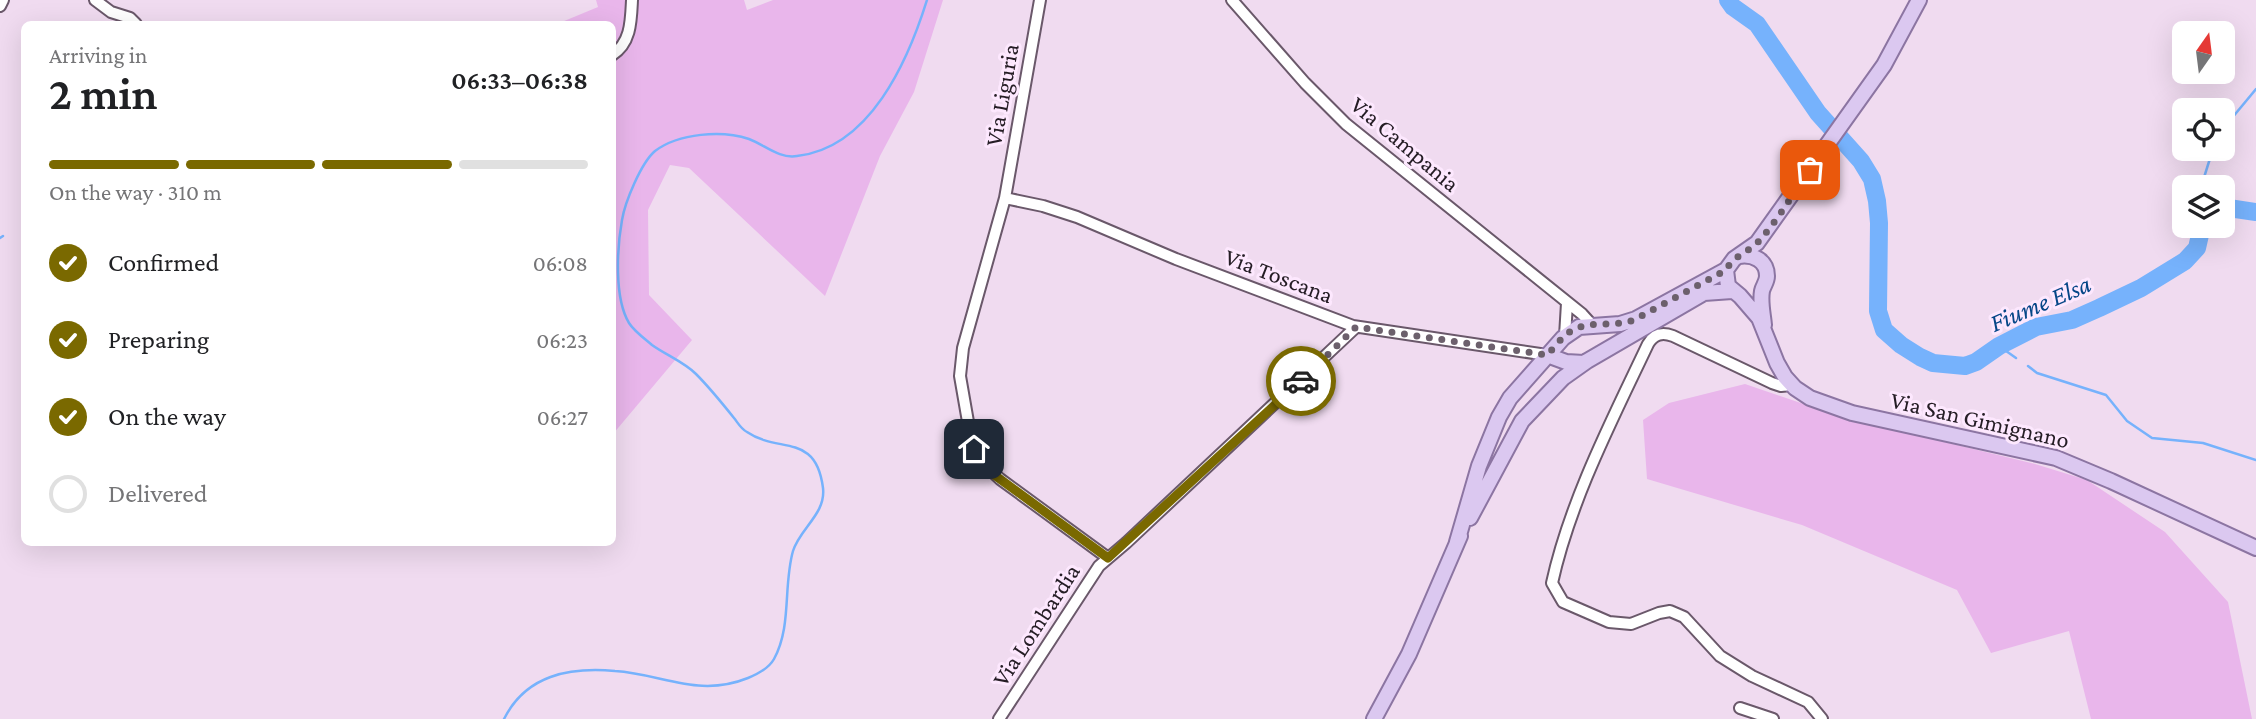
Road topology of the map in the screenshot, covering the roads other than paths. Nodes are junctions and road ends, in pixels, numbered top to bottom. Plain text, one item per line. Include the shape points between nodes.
1 (3, 0) edge
2 (95, 0) edge
3 (632, 0) edge
4 (1040, 0) edge
5 (1232, 0) edge
6 (1919, 0) edge
7 (0, 6) edge
8 (133, 21) edge
9 (616, 52) edge
10 (1005, 198) junction
11 (1773, 222) junction
12 (1739, 256) junction
13 (1764, 265) junction
14 (1726, 270) junction
15 (1762, 289) junction
16 (1736, 293) junction
17 (1567, 303) junction
18 (1592, 325) junction
19 (1764, 326) junction
20 (1356, 327) junction
21 (1565, 336) junction
22 (1547, 355) junction
23 (1597, 355) junction
24 (1584, 363) junction
25 (1791, 385) junction
26 (1457, 542) junction
27 (2256, 548) edge
28 (1108, 558) junction
29 (1740, 708) dead end
30 (1002, 718) edge
31 (1374, 719) edge
32 (1773, 719) edge
33 (1822, 719) edge

1 - 7 street
2 - 8 street
3 - 9 street via 628,36
4 - 10 street, Via Liguria
5 - 17 street, Via Campania via 1346,124
6 - 11 main road via 1884,65
10 - 20 street, Via Toscana via 1077,217 1176,260
10 - 28 street, Via Liguria via 959,367 974,449 1000,479
11 - 12 main road via 1759,241
11 - 13 main road
12 - 13 main road via 1753,257
12 - 14 main road
13 - 15 main road via 1767,278
14 - 16 main road via 1726,281
14 - 18 main road via 1634,320
15 - 16 main road via 1752,296
15 - 19 main road
16 - 19 main road
16 - 23 main road via 1704,293
17 - 18 street, Via Campania
17 - 21 street
18 - 21 main road
18 - 23 main road via 1602,339
19 - 25 main road via 1777,363
20 - 22 street, Via Toscana
20 - 28 street, Via Lombardia
21 - 22 main road
22 - 24 main road
22 - 26 main road via 1510,398 1496,423
23 - 24 main road
24 - 26 main road via 1524,417
25 - 27 main road, Via San Gimignano via 1839,410 2065,462
25 - 33 street via 1778,385 1678,338 1658,334 1648,344 1594,460 1552,583 1563,602 1609,622 1632,624 1670,611 1684,617 1720,656 1808,702
26 - 31 main road via 1409,654
28 - 30 street, Via Lombardia
29 - 32 street

